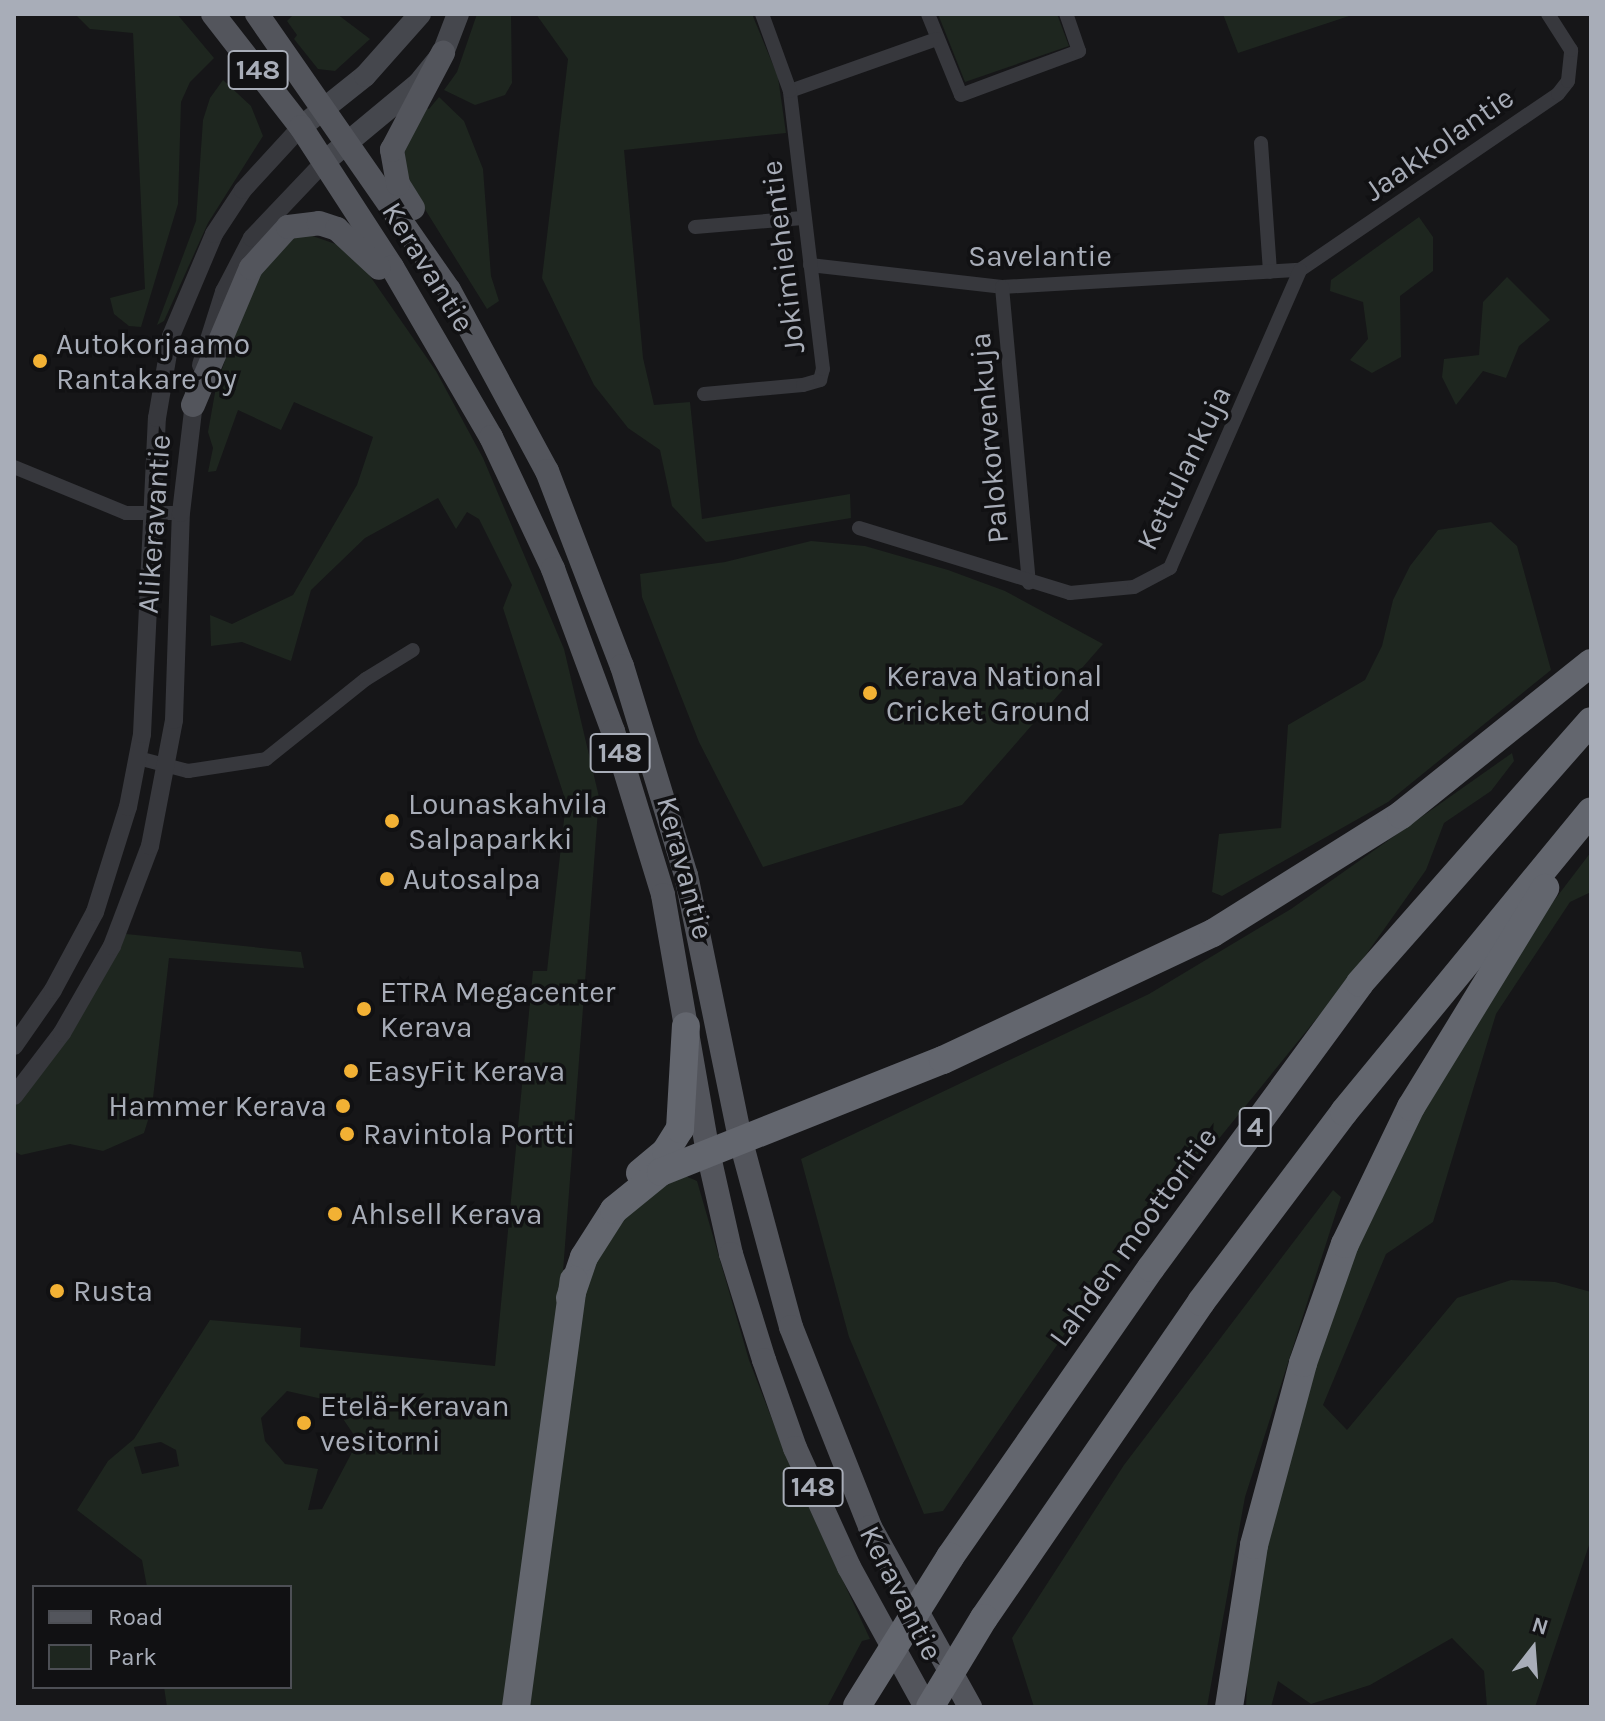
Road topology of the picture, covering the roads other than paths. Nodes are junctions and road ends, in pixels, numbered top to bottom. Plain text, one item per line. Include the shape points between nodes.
1 (213, 14) edge
2 (257, 14) edge
3 (420, 14) edge
4 (458, 14) edge
5 (762, 14) edge
6 (928, 14) edge
7 (1066, 14) edge
8 (1548, 14) edge
9 (937, 39) junction
10 (443, 53) junction
11 (790, 91) junction
12 (326, 107) junction
13 (301, 127) junction
14 (350, 140) junction
15 (1261, 143) dead end
16 (324, 162) junction
17 (803, 218) junction
18 (695, 227) dead end
19 (810, 265) junction
20 (1300, 270) junction
21 (1270, 272) junction
22 (1002, 287) junction
23 (449, 290) junction
24 (417, 311) junction
25 (704, 394) dead end
26 (193, 405) junction
27 (14, 467) edge
28 (181, 513) junction
29 (153, 514) junction
30 (859, 528) dead end
31 (1029, 583) junction
32 (413, 650) dead end
33 (1591, 663) edge
34 (1591, 721) edge
35 (138, 758) junction
36 (168, 769) junction
37 (1591, 811) edge
38 (1591, 819) edge
39 (686, 1026) junction
40 (14, 1046) edge
41 (14, 1096) edge
42 (740, 1138) junction
43 (708, 1152) junction
44 (570, 1298) junction
45 (857, 1706) edge
46 (516, 1707) edge
47 (928, 1707) edge
48 (970, 1707) edge
49 (1229, 1707) edge

1 - 13 main road, Keravantie / 148
2 - 12 main road, Keravantie / 148
3 - 12 main road, Alikeravantie via 365,76
4 - 10 main road, Alikeravantie
5 - 11 street, Jokimiehentie
6 - 9 street
7 - 9 street via 1079,51 961,95
8 - 20 street, Jaakkolantie via 1571,50 1568,81 1558,94
9 - 11 street
10 - 14 main road, Alikeravantie via 419,83
10 - 23 main road via 392,150 398,184 428,233
11 - 17 street, Jokimiehentie
12 - 13 main road, Alikeravantie
12 - 14 main road, Keravantie / 148
13 - 16 main road, Keravantie / 148
13 - 29 street, Alikeravantie via 243,190 191,282 163,373
14 - 16 main road, Alikeravantie
14 - 23 main road, Keravantie / 148
15 - 21 street
16 - 24 main road, Keravantie / 148
16 - 26 street, Alikeravantie via 264,221 240,260 210,329
17 - 18 street
17 - 19 street, Jokimiehentie
19 - 22 street, Savelantie
19 - 25 street, Jokimiehentie via 820,380
20 - 21 street
20 - 31 street, Kettulankuja via 1170,568 1110,592 1070,593
21 - 22 street, Savelantie
22 - 31 street, Palokorvenkuja
23 - 42 main road, Keravantie / 148 via 547,471 622,666 686,875
24 - 26 main road via 337,229 319,223 288,227 251,268
24 - 39 main road, Keravantie / 148 via 519,491 585,654 663,895
26 - 28 street, Alikeravantie
27 - 29 street via 118,511
28 - 29 street
28 - 36 street, Alikeravantie
29 - 35 street, Alikeravantie
30 - 31 street, Kettulankuja
32 - 36 street via 366,679 266,759 188,771
33 - 42 highway via 1401,815 1213,933 943,1060
34 - 45 highway, Lahden moottoritie / 4, bridge via 1360,983 1151,1268 950,1557
35 - 36 street
35 - 40 street, Alikeravantie via 95,912 53,990
36 - 41 street, Alikeravantie via 136,889 112,946 62,1033
37 - 47 highway, 4, bridge via 1363,1087 1267,1213 1135,1394
38 - 49 highway via 1452,1036 1345,1244 1303,1363 1257,1532
39 - 43 main road, Keravantie / 148
39 - 44 highway via 680,1129 666,1151 601,1210 580,1250
42 - 43 highway
42 - 48 main road, Keravantie / 148 via 791,1327 830,1432 908,1601
43 - 44 highway via 661,1172 614,1210 584,1257
43 - 47 main road, Keravantie / 148 via 731,1254 795,1448 849,1567
44 - 46 highway

